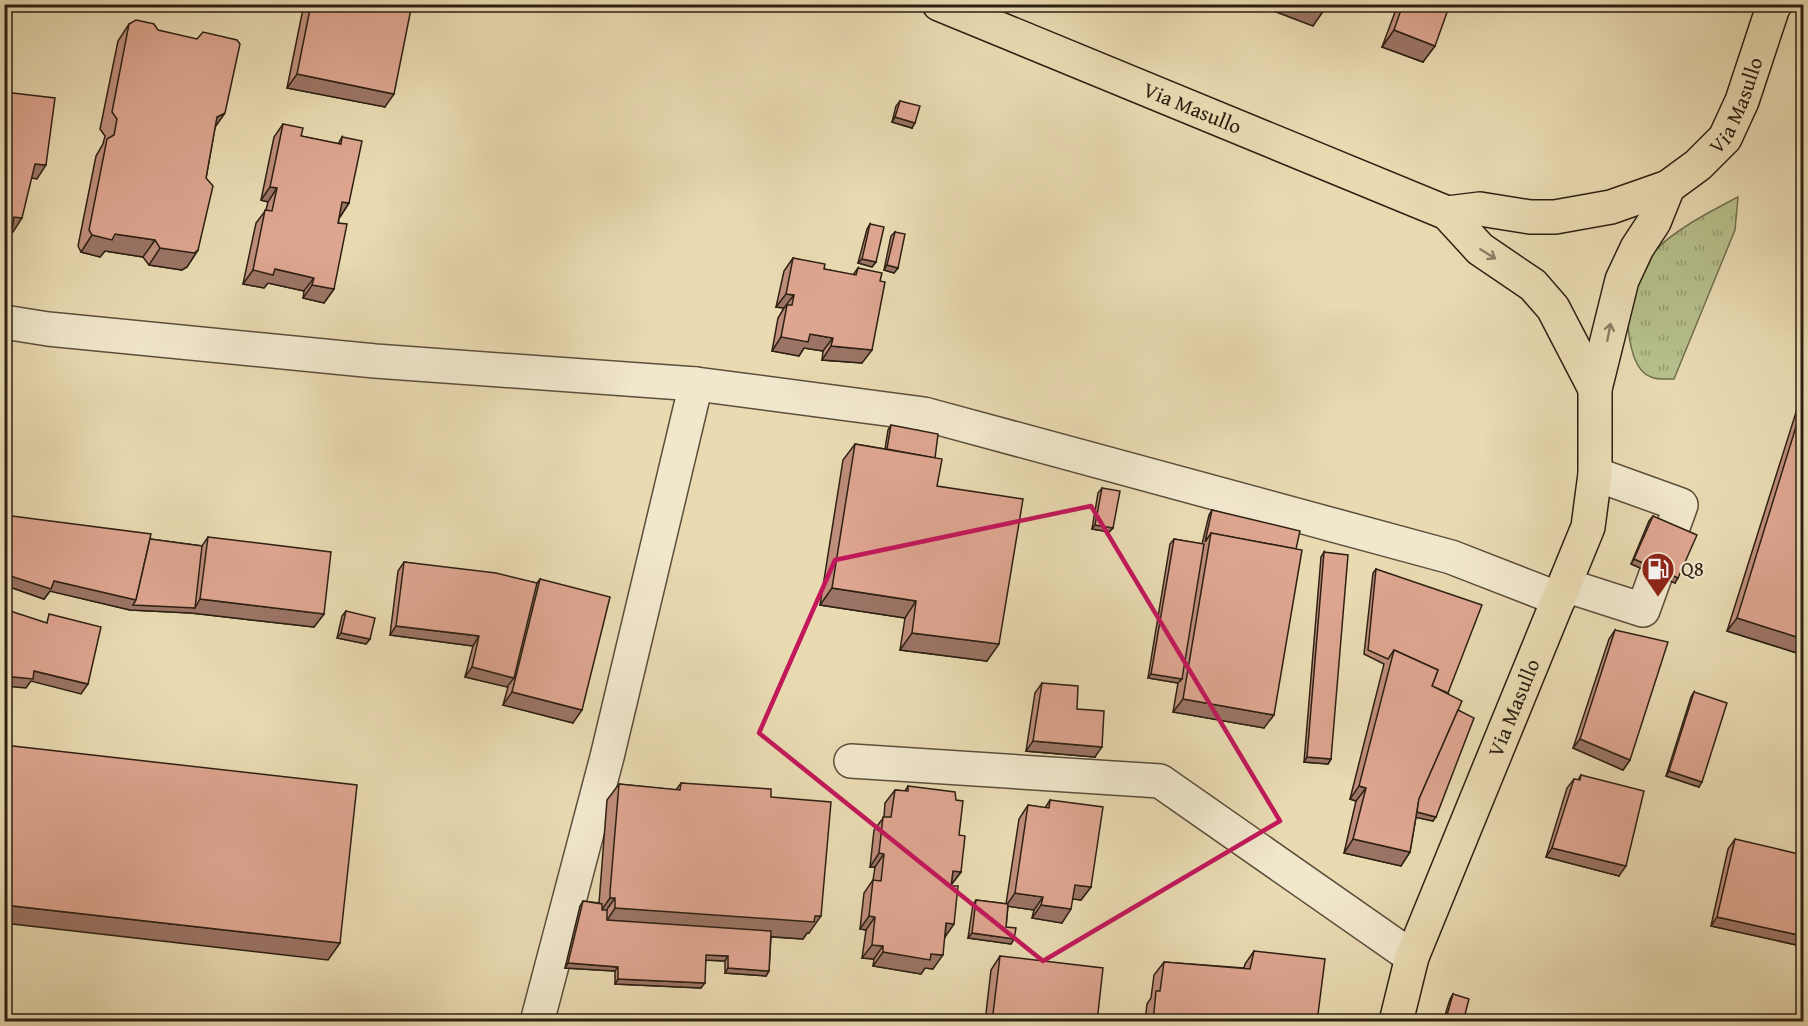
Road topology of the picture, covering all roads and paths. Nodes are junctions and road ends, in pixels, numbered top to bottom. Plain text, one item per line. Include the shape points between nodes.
1 (939, 4) edge
2 (1774, 5) edge
3 (1668, 187) junction
4 (1448, 213) junction
5 (4, 322) edge
6 (696, 384) junction
7 (1594, 388) junction
8 (1595, 474) junction
9 (1562, 592) junction
10 (851, 761) dead end
11 (1412, 957) junction
12 (537, 1022) edge
13 (1396, 1022) edge

1 - 4 main road, Via Masullo
2 - 3 main road, Via Masullo via 1742,101 1725,138
3 - 4 main road, Via Masullo via 1611,207 1555,217 1480,209
7 -> 3 main road, Via Masullo via 1622,280
4 -> 7 main road, Via Masullo via 1480,249 1533,285 1553,308
5 - 6 street via 375,361
6 - 9 street via 924,414 1451,557
6 - 12 street via 608,757
7 - 8 main road, Via Masullo
8 - 9 main road, Via Masullo via 1588,527
8 - 9 street via 1681,505 1643,610
9 - 11 main road, Via Masullo
10 - 11 street via 1160,781
11 - 13 main road, Via Masullo

